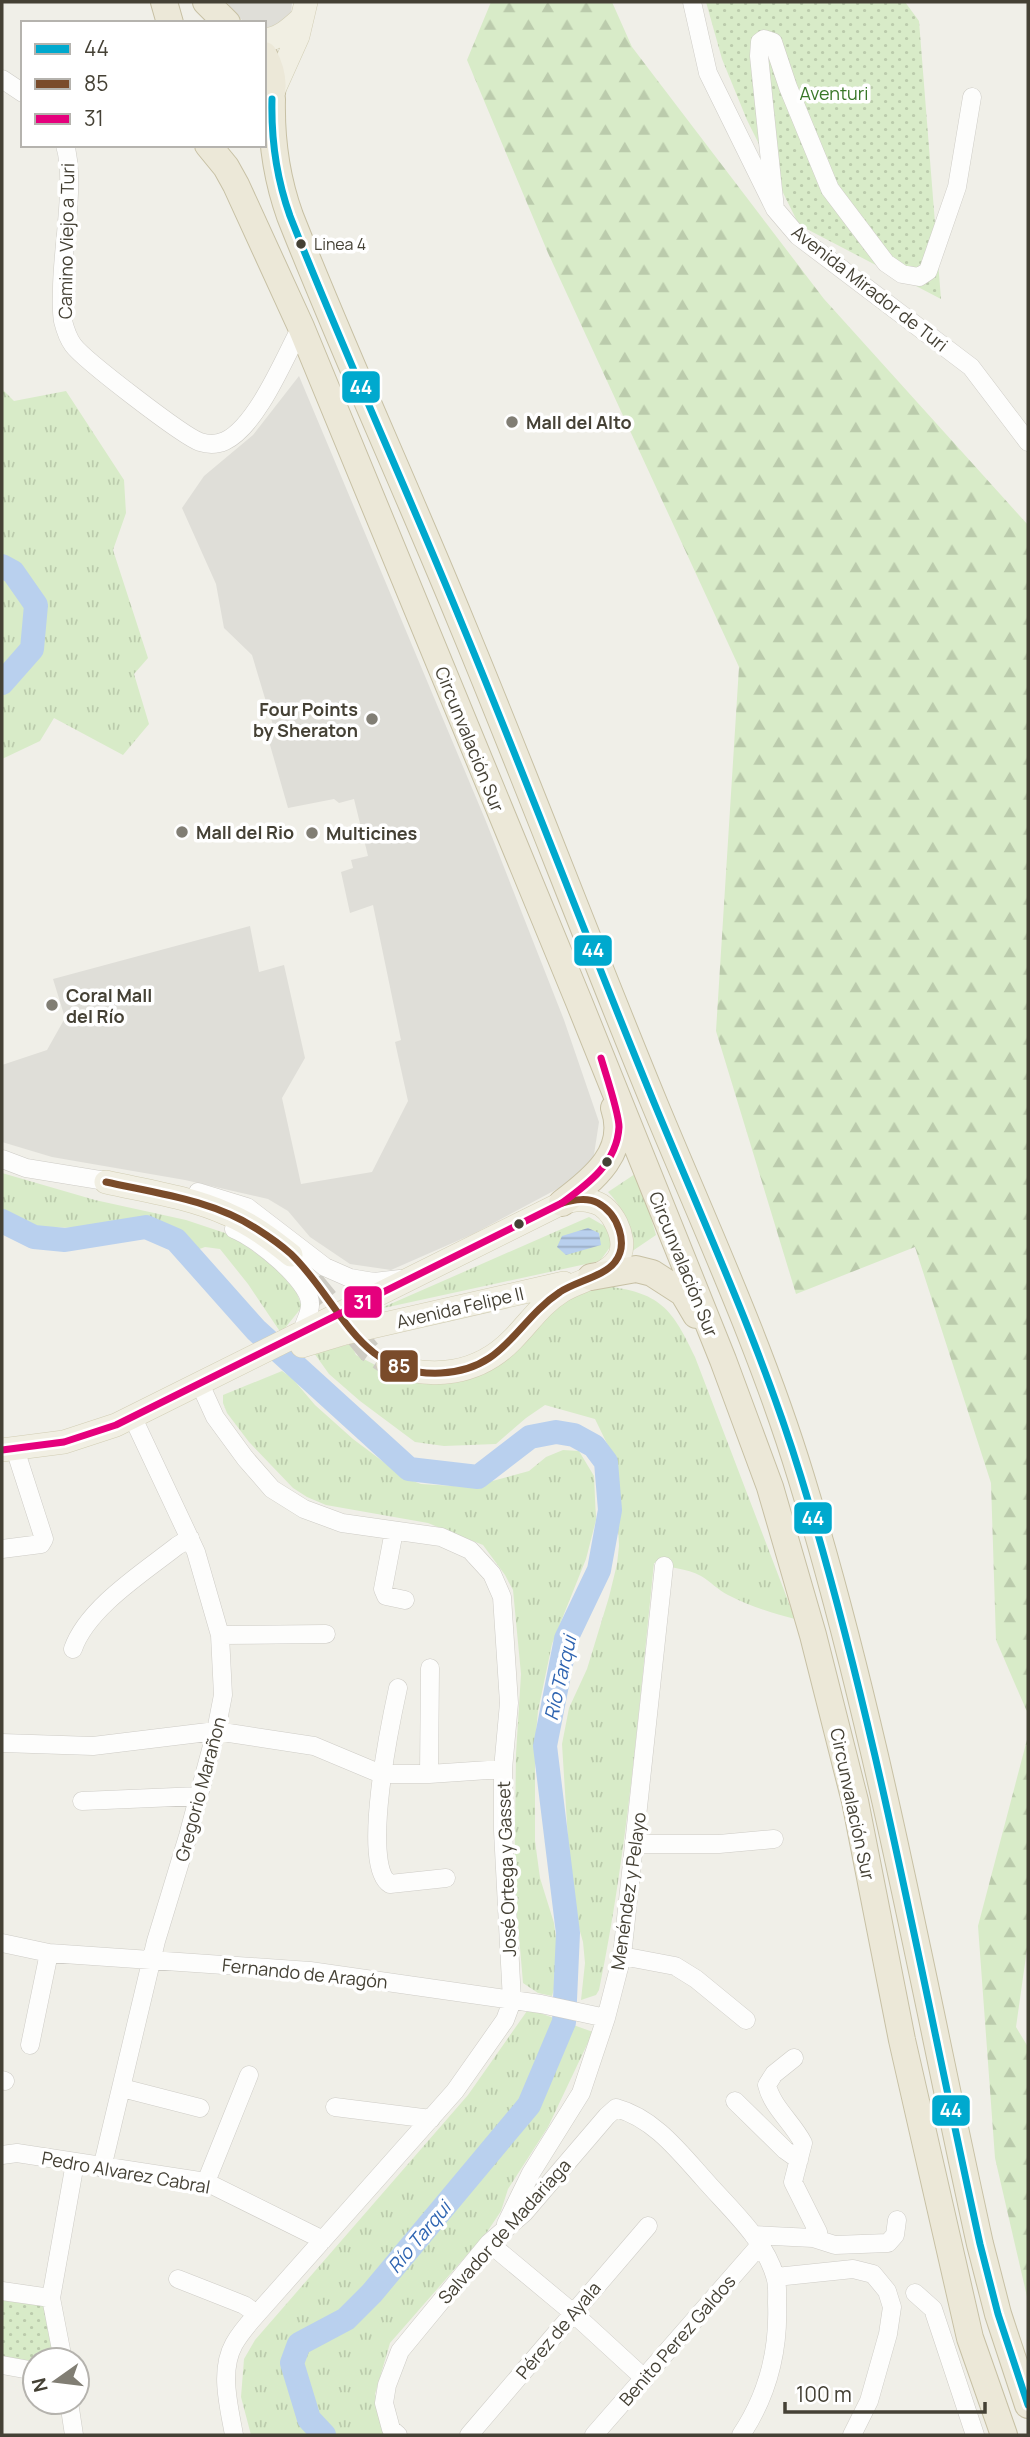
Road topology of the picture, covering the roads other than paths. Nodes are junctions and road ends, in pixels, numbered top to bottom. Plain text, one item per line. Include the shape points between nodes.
1 (164, 2) edge
2 (206, 2) edge
3 (692, 2) edge
4 (304, 10) edge
5 (169, 21) edge
6 (225, 21) edge
7 (266, 40) edge
8 (266, 59) edge
9 (2, 79) edge
10 (21, 92) edge
11 (972, 97) dead end
12 (270, 102) edge
13 (65, 147) edge
14 (210, 147) edge
15 (775, 209) junction
16 (301, 327) junction
17 (1028, 442) edge
18 (601, 1058) junction
19 (2, 1159) edge
20 (106, 1182) junction
21 (562, 1203) junction
22 (291, 1255) tunnel mouth
23 (417, 1276) junction
24 (591, 1277) junction
25 (301, 1339) junction
26 (723, 1360) junction
27 (388, 1364) tunnel mouth
28 (205, 1382) junction
29 (133, 1418) junction
30 (8, 1449) edge
31 (394, 1531) junction
32 (190, 1538) junction
33 (2, 1549) edge
34 (664, 1566) dead end
35 (405, 1600) dead end
36 (326, 1634) dead end
37 (220, 1635) junction
38 (73, 1649) dead end
39 (430, 1668) dead end
40 (398, 1688) dead end
41 (216, 1731) junction
42 (2, 1743) edge
43 (503, 1769) junction
44 (381, 1774) junction
45 (429, 1774) junction
46 (199, 1796) junction
47 (82, 1801) dead end
48 (774, 1839) dead end
49 (635, 1844) junction
50 (446, 1878) dead end
51 (2, 1943) edge
52 (49, 1953) junction
53 (622, 1956) junction
54 (153, 1958) junction
55 (512, 2001) junction
56 (601, 2017) junction
57 (747, 2020) dead end
58 (30, 2045) dead end
59 (794, 2058) dead end
60 (249, 2075) dead end
61 (122, 2088) junction
62 (735, 2101) dead end
63 (335, 2107) dead end
64 (200, 2108) dead end
65 (431, 2119) junction
66 (2, 2155) edge
67 (799, 2160) junction
68 (75, 2163) junction
69 (102, 2168) junction
70 (206, 2182) junction
71 (897, 2220) dead end
72 (648, 2226) dead end
73 (495, 2238) junction
74 (813, 2238) junction
75 (323, 2240) junction
76 (756, 2240) junction
77 (776, 2277) junction
78 (178, 2279) dead end
79 (2, 2291) edge
80 (915, 2292) dead end
81 (51, 2298) junction
82 (572, 2312) junction
83 (257, 2314) junction
84 (60, 2346) edge
85 (2, 2365) edge
86 (21, 2368) edge
87 (645, 2379) junction
88 (1028, 2405) edge
89 (71, 2416) edge
90 (995, 2433) edge
91 (74, 2435) edge
92 (234, 2435) edge
93 (398, 2435) edge
94 (469, 2435) edge
95 (594, 2435) edge
96 (741, 2435) edge
97 (852, 2435) edge

1 - 5 highway
2 - 6 highway
3 - 15 street, Avenida Mirador de Turi via 708,73
4 - 7 main road via 289,30
4 - 12 main road
8 - 12 highway, Circunvalación Sur via 271,69
9 - 10 street
11 - 15 street via 957,187 928,271 919,277 902,274 886,263 830,189 773,42 764,39 759,56
12 - 88 highway, Circunvalación Sur via 275,165 290,216 463,624 716,1247 800,1474 880,1773 980,2244
13 - 16 street, Camino Viejo a Turi via 69,167 62,316 66,333 82,355 170,423 197,441 212,445 228,440 263,399
14 - 16 highway, Circunvalación Sur via 236,184
15 - 17 street, Avenida Mirador de Turi via 798,236 971,367
16 - 18 highway, Circunvalación Sur
18 - 21 highway via 617,1117 616,1138 601,1171
18 - 26 highway, Circunvalación Sur
19 - 20 street via 26,1168
20 - 22 main road via 226,1213 256,1228
20 - 23 street via 194,1191 247,1207 325,1267 350,1278 374,1282
20 - 25 street via 148,1193 240,1231 294,1272 308,1291 311,1305
21 - 23 main road, Avenida Felipe II
21 - 24 main road via 597,1202 618,1226 621,1254 613,1266
23 - 25 main road, Avenida Felipe II
24 - 25 main road, Avenida Felipe II
24 - 26 highway via 636,1269 652,1273 683,1293
24 - 27 main road via 545,1302 512,1341 484,1362 463,1370 427,1374
25 - 28 main road, Avenida Felipe II
26 - 90 highway, Circunvalación Sur via 770,1487 813,1635 855,1801 902,2040
28 - 29 main road, Avenida Felipe II
28 - 31 street, José Ortega y Gasset via 215,1417 272,1489 304,1509 342,1523
29 - 30 main road, Avenida Felipe II via 64,1442
29 - 32 street, Gregorio Marañon
30 - 33 street via 44,1539 41,1544
31 - 35 street via 383,1590 386,1596
31 - 43 street, José Ortega y Gasset via 441,1537 470,1550 492,1574 502,1597 509,1703
32 - 37 street, Gregorio Marañon
32 - 38 street via 98,1612
34 - 49 street, Menéndez y Pelayo
36 - 37 street
37 - 41 street, Gregorio Marañon via 223,1695
39 - 45 street
40 - 44 street
41 - 42 street via 93,1746
41 - 44 street via 314,1745
41 - 46 street, Gregorio Marañon
43 - 45 street
43 - 55 street, José Ortega y Gasset
44 - 45 street
44 - 50 street via 377,1854 385,1881
46 - 47 street
46 - 54 street, Gregorio Marañon
48 - 49 street
49 - 53 street, Menéndez y Pelayo
51 - 52 street, Fernando de Aragón
52 - 54 street, Fernando de Aragón
52 - 58 street
53 - 56 street, Menéndez y Pelayo
53 - 57 street via 675,1966
54 - 55 street, Fernando de Aragón via 310,1970
54 - 61 street, Gregorio Marañon
55 - 56 street, Fernando de Aragón
55 - 65 street, José Ortega y Gasset via 505,2020
56 - 73 street, Menéndez y Pelayo via 581,2093
59 - 67 street via 767,2085 769,2095 803,2143
60 - 70 street
61 - 64 street
61 - 69 street, Gregorio Marañon
62 - 67 street
63 - 65 street
65 - 75 street, José Ortega y Gasset
66 - 68 street, Pedro Alvarez Cabral via 17,2153
67 - 74 street via 793,2182 818,2232
68 - 69 street, Pedro Alvarez Cabral
68 - 81 street
69 - 70 street, Pedro Alvarez Cabral
70 - 75 street, Pedro Alvarez Cabral
71 - 74 street via 895,2235 888,2243 835,2245
72 - 82 street, Pérez de Ayala
73 - 76 street, Salvador de Madariaga via 524,2213 616,2108 653,2127
73 - 82 street
73 - 93 street, Salvador de Madariaga via 400,2351 384,2403 391,2429
74 - 76 street
75 - 83 street, José Ortega y Gasset
76 - 77 street
76 - 87 street, Benito Perez Galdos
77 - 96 street via 778,2316 769,2378
77 - 97 street via 853,2269 873,2274 887,2291 891,2307 888,2334 869,2401
78 - 83 street
79 - 81 street
80 - 90 street via 933,2309
81 - 84 street
82 - 87 street
82 - 94 street, Pérez de Ayala
83 - 92 street, José Ortega y Gasset via 234,2343 225,2373
85 - 86 street
87 - 95 street, Benito Perez Galdos
89 - 91 street

